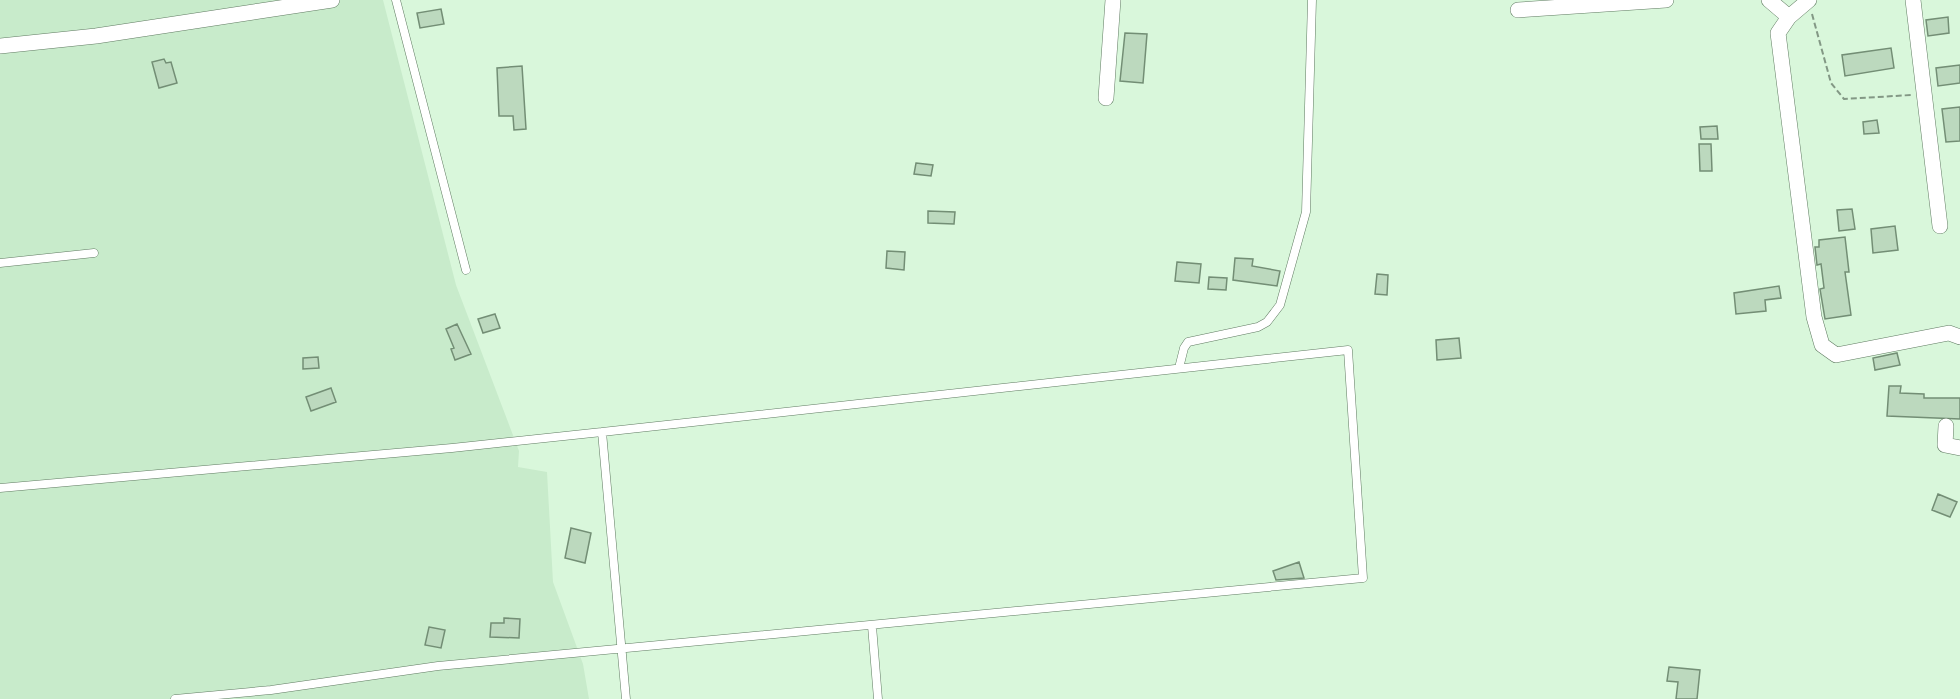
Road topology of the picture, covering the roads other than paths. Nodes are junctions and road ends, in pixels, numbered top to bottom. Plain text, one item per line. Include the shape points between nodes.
1 (332, 0) edge
2 (396, 0) edge
3 (1113, 0) edge
4 (1312, 0) edge
5 (1666, 0) edge
6 (1769, 0) edge
7 (1913, 0) edge
8 (1810, 5) edge
9 (1518, 10) dead end
10 (1790, 17) junction
11 (0, 46) edge
12 (1106, 98) dead end
13 (1940, 226) dead end
14 (94, 254) dead end
15 (0, 263) edge
16 (466, 270) dead end
17 (1960, 337) edge
18 (1179, 368) junction
19 (1946, 426) dead end
20 (602, 432) junction
21 (1960, 448) edge
22 (0, 488) edge
23 (872, 626) junction
24 (621, 651) junction
25 (175, 699) edge
26 (626, 699) edge
27 (878, 699) edge

1 - 11 street via 96,36
2 - 16 lane
3 - 12 street
4 - 18 lane via 1306,212 1280,305 1258,327 1188,342
5 - 9 street
6 - 10 street
7 - 13 street
8 - 10 street
10 - 17 street via 1778,33 1779,56 1814,317 1822,345 1836,355 1949,333
14 - 15 lane
18 - 20 lane
18 - 23 lane via 1348,350 1363,578
19 - 21 street via 1945,445
20 - 22 lane
20 - 24 lane
23 - 24 lane
23 - 27 lane
24 - 25 lane via 438,666 271,690
24 - 26 lane

